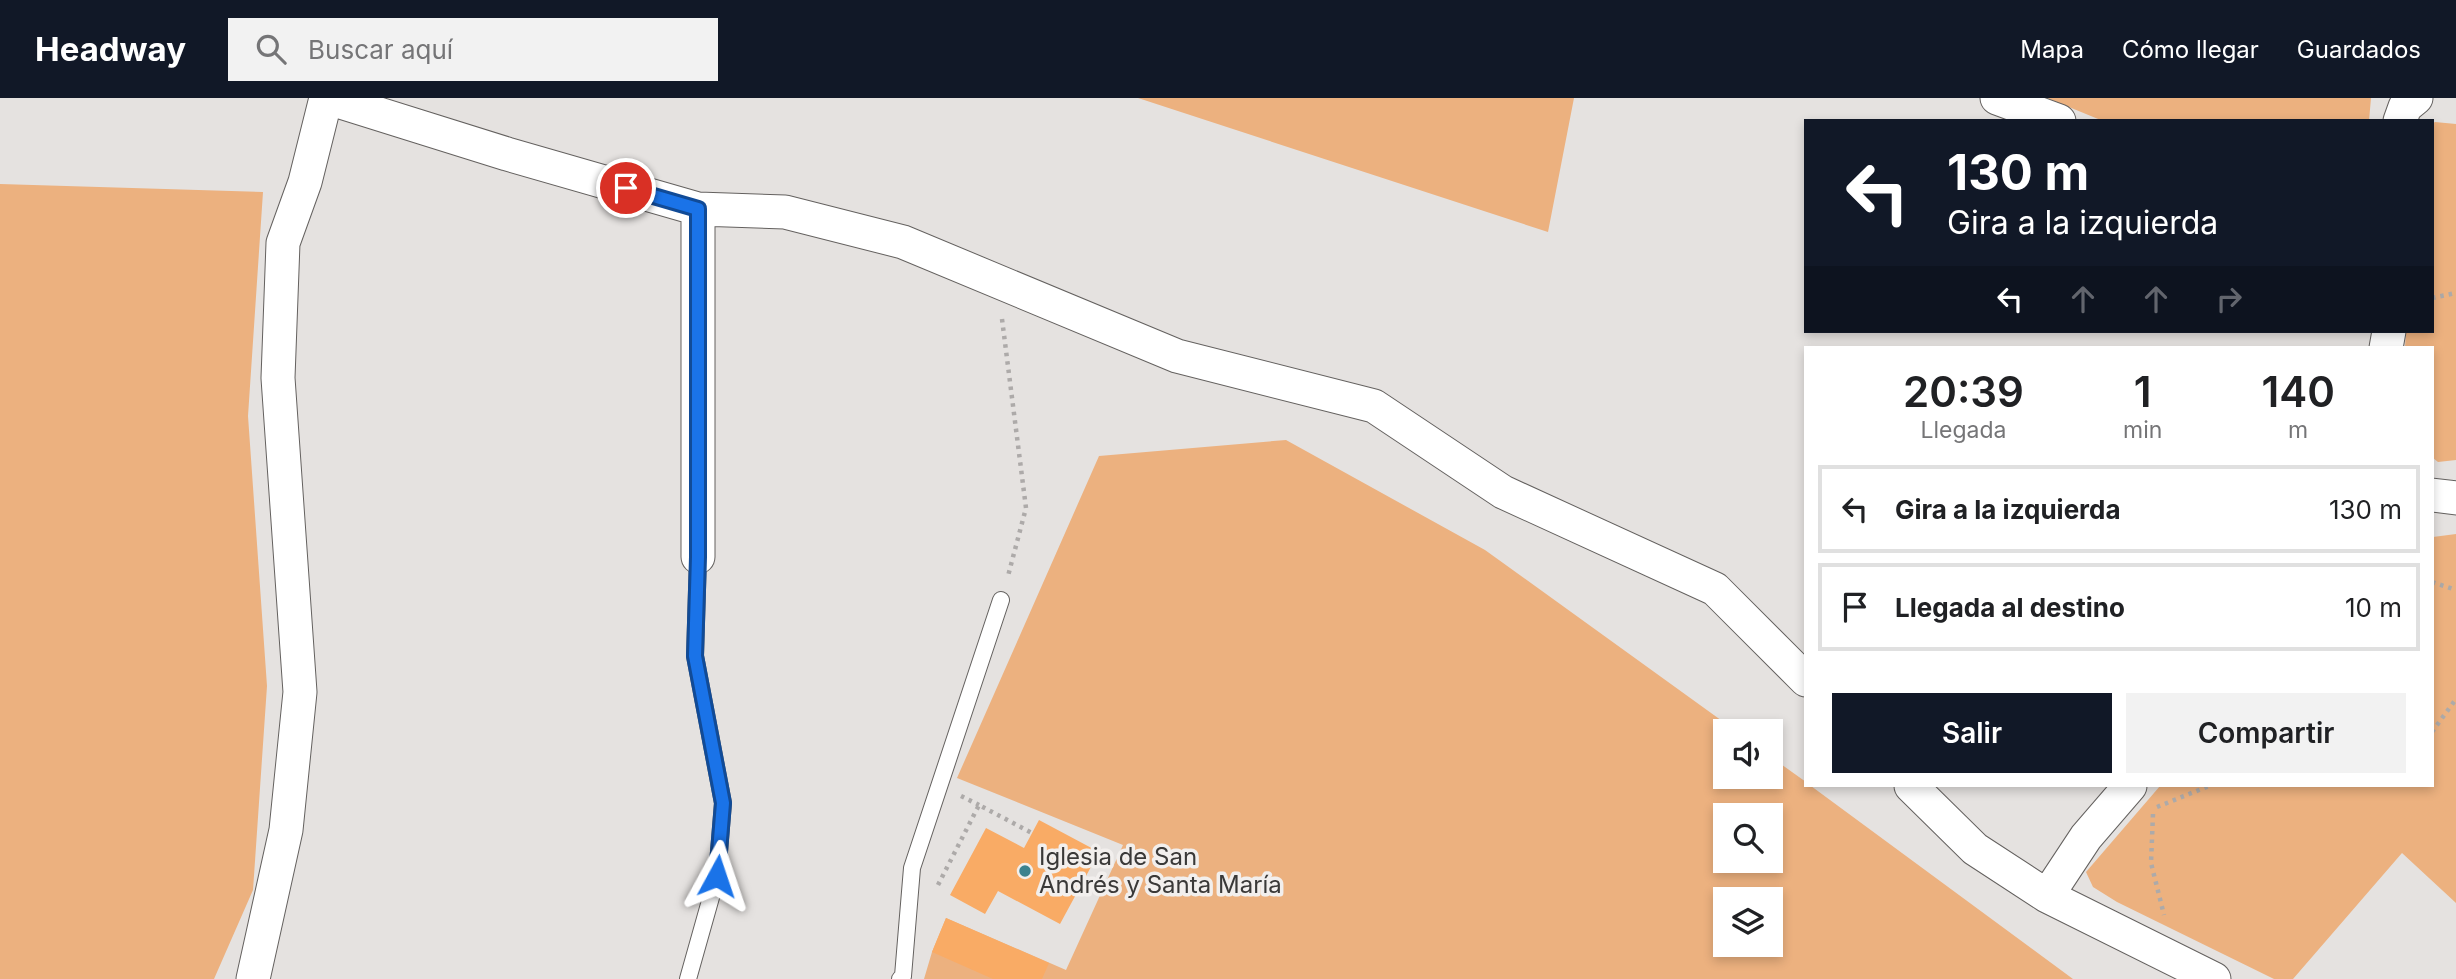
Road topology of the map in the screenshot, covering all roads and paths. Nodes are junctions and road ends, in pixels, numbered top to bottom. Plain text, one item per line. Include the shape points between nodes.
1 (327, 98) edge
2 (1997, 98) edge
3 (2416, 98) edge
4 (2054, 119) edge
5 (2401, 119) edge
6 (698, 209) junction
7 (998, 282) junction
8 (2456, 293) edge
9 (2434, 298) edge
10 (2434, 495) edge
11 (2456, 498) edge
12 (698, 557) joint
13 (2434, 583) edge
14 (2456, 590) edge
15 (1001, 600) joint
16 (1804, 678) edge
17 (2456, 699) edge
18 (2434, 729) edge
19 (1912, 787) edge
20 (2129, 787) edge
21 (2206, 787) edge
22 (1032, 833) dead end
23 (935, 895) dead end
24 (2048, 896) junction
25 (2175, 960) junction
26 (253, 979) edge
27 (688, 979) edge
28 (900, 979) edge
29 (2214, 979) edge

1 - 6 street
1 - 26 street via 283,243 278,378 300,692 286,830
2 - 4 street
3 - 5 street via 2405,107
6 - 7 street via 785,212 903,242
6 - 12 street
7 - 15 path via 1026,509
7 - 16 street via 1177,356 1374,407 1503,492 1715,589
8 - 9 path
10 - 11 street
12 - 27 lane via 695,656 723,803 717,876
13 - 14 path
15 - 28 lane via 912,868
17 - 18 path
19 - 24 street via 1975,849
20 - 24 street via 2086,837
21 - 25 path via 2153,808 2151,863
22 - 23 path via 979,805
24 - 25 street
25 - 29 street

